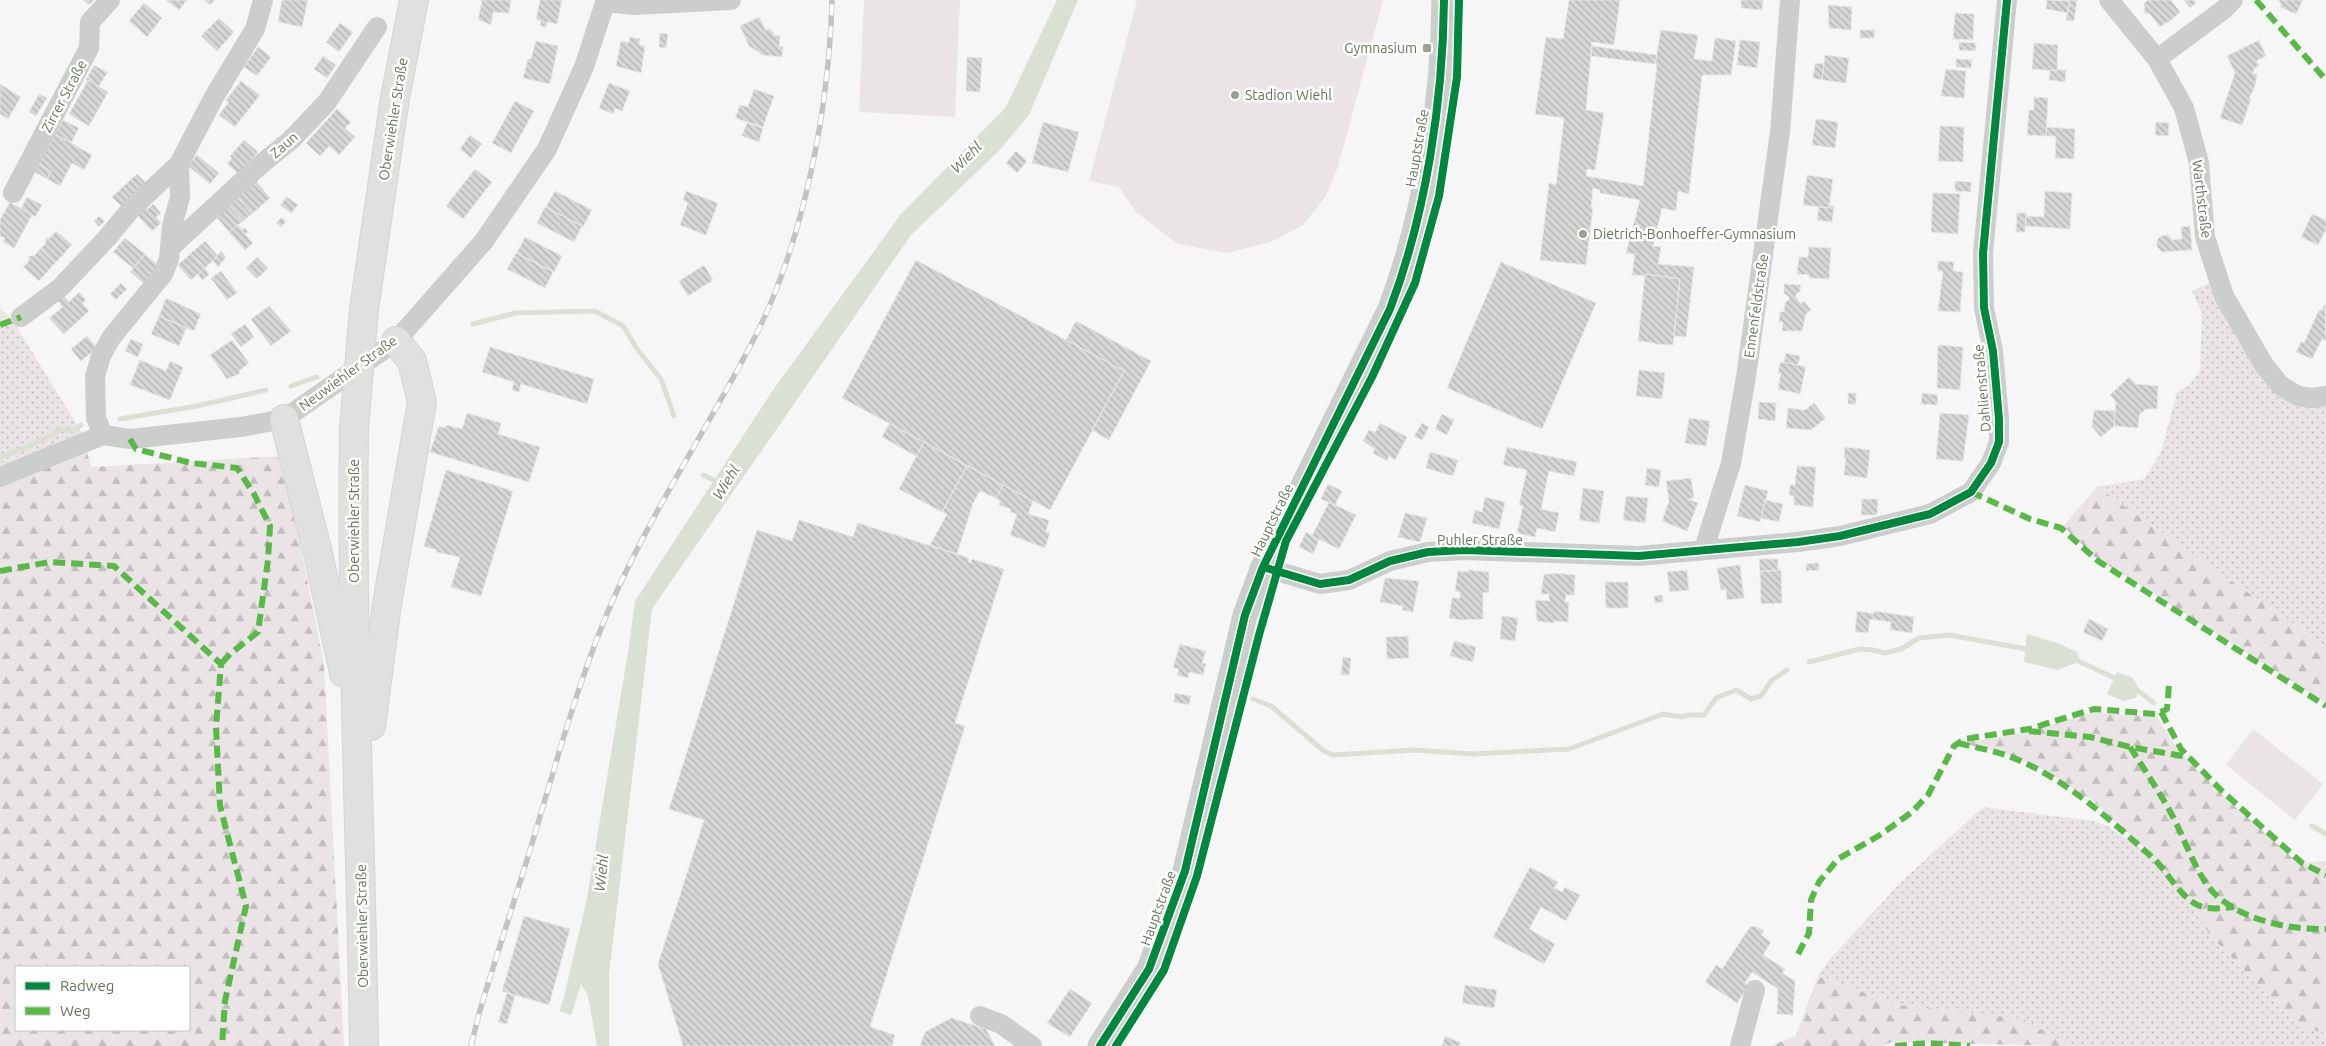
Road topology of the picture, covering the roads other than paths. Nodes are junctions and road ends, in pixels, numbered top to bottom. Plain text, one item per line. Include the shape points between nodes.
1 (110, 0) edge
2 (263, 0) edge
3 (414, 0) edge
4 (731, 0) edge
5 (1444, 0) edge
6 (1790, 0) edge
7 (2008, 0) edge
8 (2109, 0) edge
9 (2233, 0) edge
10 (606, 1) edge
11 (377, 27) dead end
12 (2157, 59) junction
13 (179, 164) junction
14 (13, 193) dead end
15 (171, 247) junction
16 (21, 317) dead end
17 (396, 342) junction
18 (2326, 396) edge
19 (284, 419) junction
20 (103, 435) junction
21 (0, 477) edge
22 (1704, 549) junction
23 (1264, 567) junction
24 (356, 712) junction
25 (361, 857) junction
26 (1755, 990) dead end
27 (980, 1016) dead end
28 (364, 1046) edge
29 (1032, 1046) edge
30 (1100, 1046) edge
31 (1740, 1046) edge

1 - 14 street, Zirrer Straße via 90,22 89,48
2 - 13 street via 255,29
3 - 24 main road, Oberwiehler Straße, bridge via 395,98 364,309 354,428
4 - 10 street via 634,4
5 - 23 street, Hauptstraße via 1443,45 1434,127 1416,226 1401,281 1390,310
6 - 22 street, Ennenfeldstraße via 1780,132 1746,377 1731,463
7 - 22 street, Dahlienstraße via 1983,253 1984,308 1993,351 1999,419 1998,442 1991,463 1971,492 1930,514 1840,536
8 - 12 street, Warthstraße
9 - 12 street
10 - 17 street, Neuwiehler Straße via 584,67 547,149 484,241
11 - 15 street, Zaun via 327,102 303,128
12 - 18 street, Warthstraße via 2184,108 2199,163 2205,237 2224,296 2264,365 2280,385 2298,396
13 - 15 street via 180,197 172,226
13 - 16 street via 131,209 60,288
15 - 20 street via 163,274 111,338 101,356 94,376 94,395 96,418
17 - 19 street, Neuwiehler Straße
17 - 25 main road via 412,361 422,402 386,604 374,693
19 - 20 street, Neuwiehler Straße via 130,439
19 - 24 main road
20 - 21 street
22 - 23 street, Puhler Straße via 1639,556 1464,550 1428,552 1390,561 1348,580 1320,584
23 - 30 street, Hauptstraße via 1245,615 1184,871 1149,969
24 - 25 main road, Oberwiehler Straße
25 - 28 main road, Oberwiehler Straße
26 - 31 street
27 - 29 street via 1002,1024

